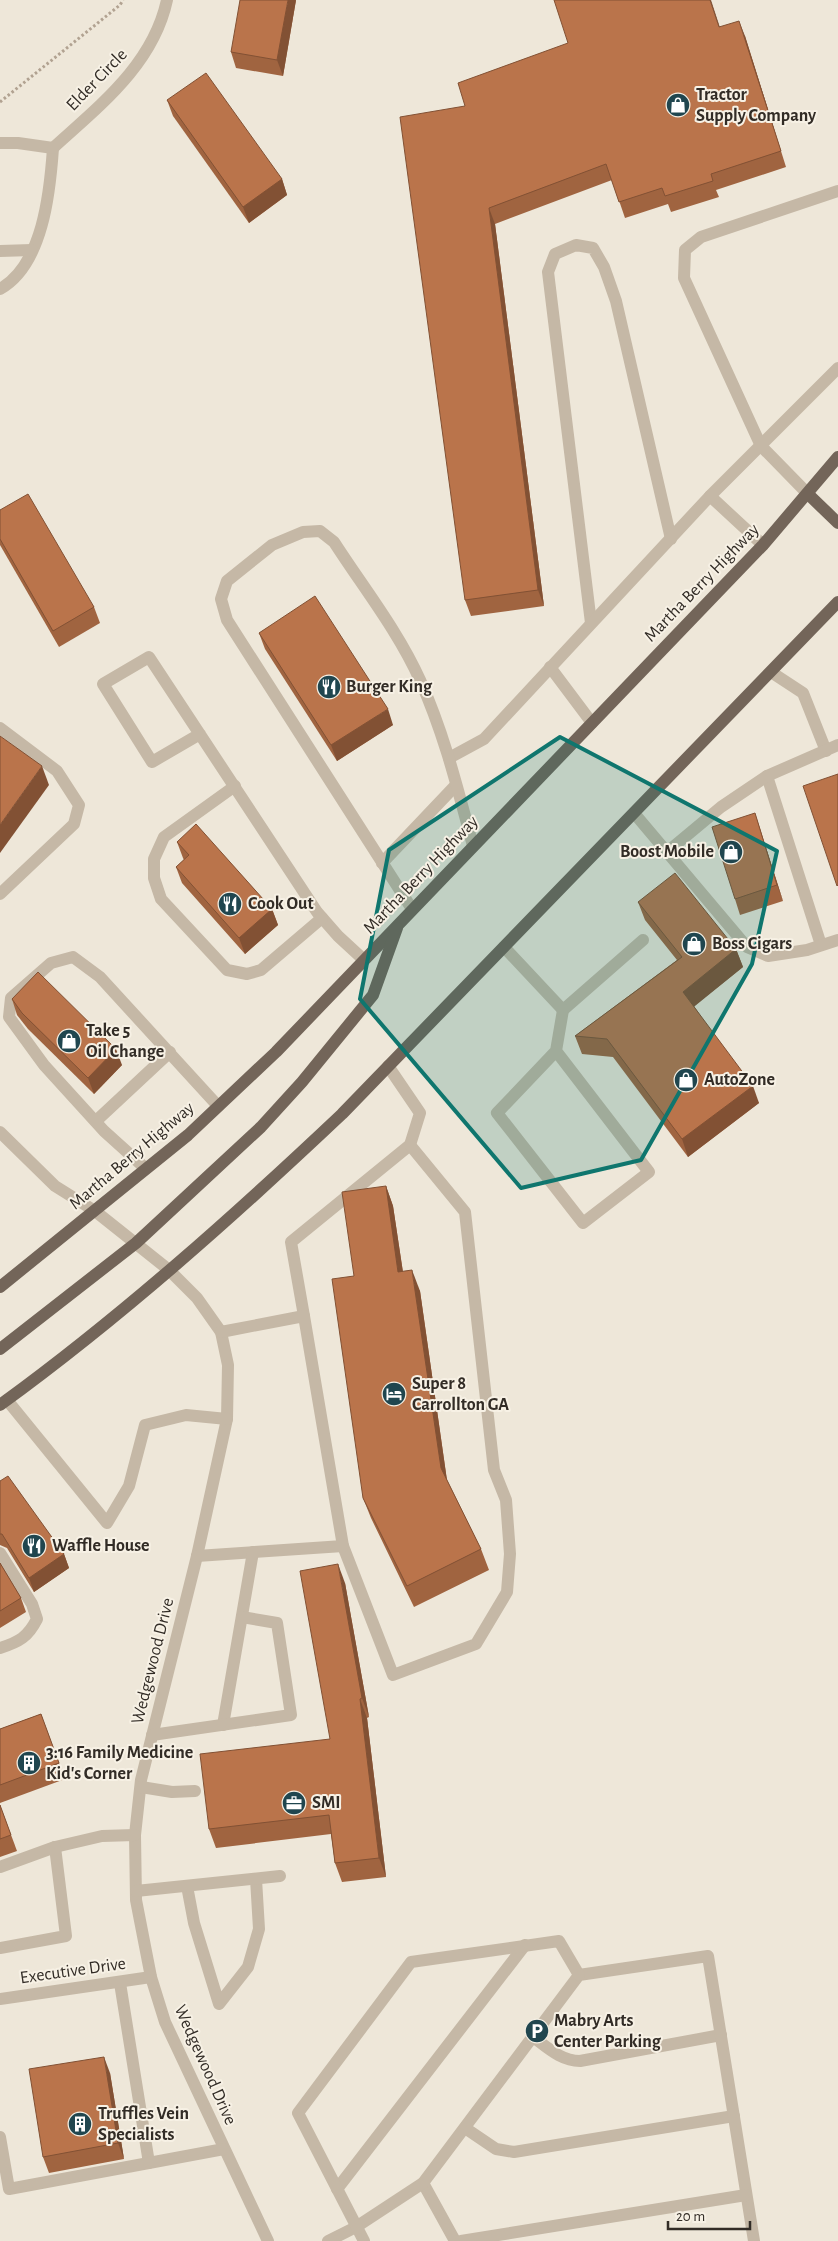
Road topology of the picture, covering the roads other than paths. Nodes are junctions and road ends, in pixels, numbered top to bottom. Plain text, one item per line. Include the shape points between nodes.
1 (167, 0) edge
2 (0, 143) edge
3 (53, 148) junction
4 (838, 191) edge
5 (32, 250) junction
6 (0, 251) edge
7 (0, 289) edge
8 (838, 368) edge
9 (761, 446) junction
10 (838, 457) edge
11 (808, 494) junction
12 (710, 496) junction
13 (838, 523) edge
14 (671, 539) junction
15 (763, 545) junction
16 (838, 602) edge
17 (592, 623) junction
18 (550, 668) junction
19 (771, 672) junction
20 (592, 723) junction
21 (0, 728) edge
22 (200, 734) junction
23 (838, 746) edge
24 (826, 751) junction
25 (449, 758) junction
26 (767, 776) junction
27 (456, 785) junction
28 (235, 786) junction
29 (634, 813) junction
30 (473, 846) junction
31 (667, 852) junction
32 (382, 862) junction
33 (0, 894) edge
34 (412, 909) junction
35 (322, 918) junction
36 (398, 924) junction
37 (643, 940) dead end
38 (838, 940) edge
39 (821, 945) junction
40 (504, 946) junction
41 (364, 960) junction
42 (563, 1010) junction
43 (556, 1051) junction
44 (170, 1052) junction
45 (388, 1066) junction
46 (218, 1106) junction
47 (96, 1121) junction
48 (0, 1132) edge
49 (410, 1145) junction
50 (146, 1168) junction
51 (95, 1211) junction
52 (136, 1243) junction
53 (169, 1270) junction
54 (0, 1287) edge
55 (304, 1316) junction
56 (221, 1332) junction
57 (0, 1348) edge
58 (4, 1402) edge
59 (228, 1419) junction
60 (343, 1546) junction
61 (253, 1552) junction
62 (0, 1553) edge
63 (197, 1556) junction
64 (242, 1617) junction
65 (0, 1648) edge
66 (223, 1725) junction
67 (152, 1735) junction
68 (140, 1788) junction
69 (195, 1791) dead end
70 (135, 1835) junction
71 (54, 1847) junction
72 (0, 1867) edge
73 (280, 1876) dead end
74 (256, 1879) junction
75 (188, 1886) junction
76 (136, 1892) junction
77 (525, 1945) junction
78 (0, 1948) edge
79 (579, 1975) junction
80 (151, 1977) junction
81 (120, 1982) junction
82 (0, 1999) edge
83 (721, 2035) junction
84 (533, 2037) junction
85 (734, 2116) junction
86 (465, 2128) junction
87 (0, 2137) edge
88 (224, 2149) junction
89 (149, 2162) junction
90 (423, 2183) junction
91 (337, 2190) junction
92 (746, 2195) junction
93 (356, 2227) junction
94 (268, 2241) edge
95 (328, 2241) edge
96 (364, 2241) edge
97 (455, 2241) edge
98 (461, 2241) edge
99 (754, 2241) edge

1 - 3 street, Elder Circle via 145,55 115,92
2 - 3 street
3 - 5 street via 47,206
4 - 9 street via 701,238 685,250 684,278
5 - 6 street
5 - 7 street via 12,283
8 - 9 street
9 - 11 street
9 - 12 street
10 - 11 main road, Martha Berry Highway
11 - 13 main road
11 - 15 main road, Martha Berry Highway
12 - 14 street
12 - 15 street
14 - 17 street
14 - 17 street via 616,301 593,248 576,245 555,254 548,272
15 - 20 main road, Martha Berry Highway
16 - 19 main road
17 - 18 street
18 - 20 street
18 - 25 street via 484,740
19 - 24 street via 803,693
19 - 29 main road
20 - 30 main road, Martha Berry Highway
21 - 33 street via 57,771 79,805 74,824
22 - 22 street via 152,762 103,684 149,657
22 - 28 street
23 - 24 street
24 - 26 street
25 - 27 street
25 - 32 street via 419,679 334,542 320,531 303,532 272,545 227,581 221,599 227,620
26 - 31 street via 721,807
26 - 39 street
27 - 30 street
27 - 32 street
28 - 35 street
28 - 35 street via 164,837 154,859 154,878 161,899 227,970 247,974 261,970
29 - 31 street
29 - 40 main road
30 - 34 main road, Martha Berry Highway
31 - 39 street via 747,947 768,956
32 - 34 street
34 - 36 main road, Martha Berry Highway
35 - 41 street
36 - 41 main road, Martha Berry Highway
36 - 52 main road via 373,995 308,1075 261,1127
37 - 42 street
38 - 39 street
40 - 42 street
40 - 45 main road
41 - 46 main road, Martha Berry Highway via 276,1052
42 - 43 street
43 - 43 street via 497,1112 583,1223 649,1172
44 - 46 street
44 - 47 street
44 - 47 street via 100,977 73,957 50,963 11,998 9,1017 44,1065
45 - 49 street via 420,1113
45 - 53 main road via 286,1166
46 - 50 main road, Martha Berry Highway
47 - 50 street
48 - 51 street, Wedgewood Drive via 55,1186
49 - 55 street via 291,1242
49 - 60 street via 465,1212 494,1470 506,1500 510,1554 507,1592 476,1644 393,1674
50 - 51 main road, Martha Berry Highway
51 - 52 street, Wedgewood Drive
51 - 54 main road, Martha Berry Highway
52 - 53 street, Wedgewood Drive
52 - 57 main road
53 - 56 street, Wedgewood Drive via 197,1298
53 - 58 main road
55 - 56 street
55 - 60 street
56 - 59 street, Wedgewood Drive via 228,1365
58 - 59 street via 107,1523 129,1486 145,1425 186,1415
59 - 63 street, Wedgewood Drive
60 - 61 street
61 - 63 street
61 - 64 street
62 - 65 street via 38,1619 30,1633 14,1644
63 - 67 street, Wedgewood Drive
64 - 66 street
64 - 66 street via 277,1623 291,1715
66 - 67 street
67 - 68 street, Wedgewood Drive
68 - 69 street
68 - 70 street, Wedgewood Drive
70 - 71 street via 102,1836
70 - 76 street, Wedgewood Drive
71 - 72 street
71 - 78 street via 66,1936
73 - 74 street
74 - 75 street
74 - 75 street via 259,1929 251,1958 248,1967 219,2004 194,1923
75 - 76 street
76 - 80 street, Wedgewood Drive
77 - 79 street via 559,1941
77 - 91 street
77 - 91 street via 411,1962 298,2113
79 - 83 street via 708,1956
79 - 84 street
80 - 81 street, Executive Drive
80 - 88 street, Wedgewood Drive via 165,2022
81 - 82 street, Executive Drive
81 - 89 street
83 - 84 street via 580,2062 559,2056
83 - 85 street
84 - 86 street
85 - 86 street via 514,2152 496,2149
85 - 92 street
86 - 90 street
87 - 89 street via 10,2189
88 - 89 street
88 - 94 street, Wedgewood Drive
90 - 93 street
90 - 97 street
91 - 93 street
92 - 98 street
92 - 99 street
93 - 95 street
93 - 96 street

